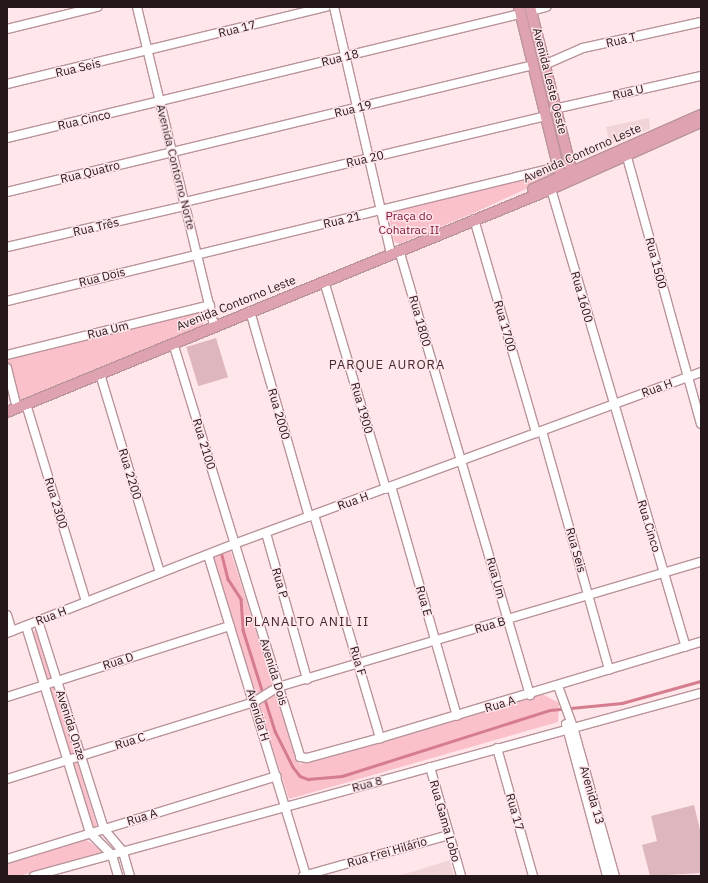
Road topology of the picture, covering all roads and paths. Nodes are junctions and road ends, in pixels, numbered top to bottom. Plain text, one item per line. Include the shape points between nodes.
1 (97, 7) edge
2 (137, 7) edge
3 (326, 7) edge
4 (334, 7) edge
5 (546, 7) edge
6 (530, 9) edge
7 (520, 10) edge
8 (701, 22) edge
9 (7, 29) edge
10 (148, 51) junction
11 (345, 56) junction
12 (533, 65) junction
13 (544, 65) junction
14 (701, 76) edge
15 (7, 84) edge
16 (160, 102) junction
17 (357, 108) junction
18 (554, 109) junction
19 (545, 116) junction
20 (700, 123) edge
21 (7, 138) edge
22 (564, 150) junction
23 (626, 151) junction
24 (172, 152) junction
25 (369, 158) junction
26 (598, 159) junction
27 (572, 175) junction
28 (560, 176) junction
29 (551, 189) junction
30 (7, 192) edge
31 (185, 204) junction
32 (381, 210) junction
33 (474, 219) junction
34 (7, 248) edge
35 (395, 251) junction
36 (197, 254) junction
37 (324, 281) junction
38 (7, 301) edge
39 (210, 305) junction
40 (250, 312) junction
41 (214, 326) junction
42 (173, 343) junction
43 (7, 355) edge
44 (7, 368) edge
45 (701, 372) edge
46 (100, 374) junction
47 (687, 378) junction
48 (613, 405) junction
49 (21, 406) junction
50 (7, 412) edge
51 (701, 424) edge
52 (539, 432) junction
53 (461, 461) junction
54 (389, 487) junction
55 (312, 516) junction
56 (266, 533) junction
57 (234, 544) junction
58 (208, 555) junction
59 (701, 562) edge
60 (160, 573) junction
61 (663, 573) junction
62 (589, 596) junction
63 (86, 602) junction
64 (7, 615) edge
65 (508, 620) junction
66 (38, 621) junction
67 (26, 626) junction
68 (230, 626) junction
69 (10, 632) edge
70 (436, 641) junction
71 (701, 642) edge
72 (686, 647) junction
73 (358, 664) junction
74 (609, 670) junction
75 (307, 679) junction
76 (57, 681) junction
77 (44, 685) junction
78 (558, 686) junction
79 (278, 687) junction
80 (701, 693) edge
81 (530, 695) junction
82 (262, 696) joint
83 (7, 697) edge
84 (254, 702) junction
85 (457, 716) junction
86 (570, 728) junction
87 (380, 738) junction
88 (497, 748) junction
89 (299, 754) joint
90 (81, 756) junction
91 (68, 760) junction
92 (430, 767) junction
93 (277, 776) junction
94 (7, 779) edge
95 (286, 806) junction
96 (104, 829) junction
97 (90, 833) junction
98 (449, 835) junction
99 (123, 852) junction
100 (112, 855) junction
101 (7, 859) edge
102 (46, 874) edge
103 (304, 875) edge
104 (34, 876) edge
105 (118, 876) edge
106 (130, 876) edge
107 (461, 876) edge
108 (533, 876) edge
109 (607, 876) edge
110 (615, 876) edge

1 - 9 street
2 - 10 street, Avenida Contorno Norte
3 - 10 street, Rua 17
4 - 11 street, Rua 1800
5 - 6 street
6 - 13 main road, Avenida Leste Oeste
7 - 11 street, Rua 18
7 - 12 main road, Avenida Leste Oeste
8 - 13 street, Rua T via 584,48
10 - 15 street, Rua Seis
10 - 16 street, Avenida Contorno Norte
11 - 16 street, Rua 18
11 - 17 street, Rua 1800
12 - 17 street, Rua 19
12 - 19 main road, Avenida Leste Oeste
13 - 18 main road, Avenida Leste Oeste
14 - 18 street, Rua U
16 - 21 street, Rua Cinco
16 - 24 street, Avenida Contorno Norte
17 - 24 street, Rua 19
17 - 25 street, Rua 1800
18 - 22 main road, Avenida Leste Oeste
19 - 25 street, Rua 20
19 - 28 main road, Avenida Leste Oeste
20 - 23 main road, Avenida Contorno Leste
22 - 26 main road via 574,161
22 - 27 main road, Avenida Leste Oeste
23 - 26 main road, Avenida Contorno Leste
23 - 27 main road, Avenida Contorno Leste
23 - 47 street, Rua 1500
24 - 30 street, Rua Quatro
24 - 31 street, Avenida Contorno Norte
25 - 31 street, Rua 20
25 - 32 street, Rua 1800
26 - 27 main road, Avenida Contorno Leste
27 - 28 main road, Avenida Contorno Leste
28 - 29 main road, Avenida Contorno Leste
28 - 32 street, Rua 21
28 - 33 main road, Avenida Contorno Leste
29 - 33 main road, Avenida Contorno Leste
29 - 48 street, Rua 1600
31 - 34 street, Rua Três
31 - 36 street, Avenida Contorno Norte
32 - 35 street, Rua 1800
32 - 36 street, Rua 21
33 - 35 main road, Avenida Contorno Leste
33 - 52 street, Rua 1700
35 - 37 main road, Avenida Contorno Leste
35 - 53 street, Rua 1800
36 - 38 street, Rua Dois
36 - 39 street, Avenida Contorno Norte
37 - 40 main road, Avenida Contorno Leste
37 - 54 street, Rua 1900
39 - 41 street, Avenida Contorno Norte
39 - 43 street, Rua Um
40 - 41 main road, Avenida Contorno Leste
40 - 55 street, Rua 2000
41 - 42 main road, Avenida Contorno Leste
42 - 46 main road, Avenida Contorno Leste
42 - 57 street, Rua 2100
44 - 49 street, Rua 2300
45 - 47 street, Rua H
46 - 49 main road, Avenida Contorno Leste
46 - 60 street, Rua 2200
47 - 48 street, Rua H
47 - 51 street
48 - 52 street, Rua H
48 - 61 street, Rua Cinco
49 - 50 main road, Avenida Contorno Leste
49 - 63 street, Rua 2300
52 - 53 street, Rua H
52 - 62 street, Rua Seis
53 - 54 street, Rua H
53 - 65 street, Rua Um
54 - 55 street, Rua H
54 - 70 street, Rua E
55 - 56 street, Rua H
55 - 73 street, Rua F
56 - 57 street, Rua H
56 - 75 street, Rua P
57 - 58 street, Rua H
57 - 79 street, Avenida Dois
58 - 60 street, Rua H
58 - 68 street, Avenida H
59 - 61 street, Rua B
60 - 63 street, Rua H
61 - 62 street, Rua B
61 - 72 street, Rua Cinco
62 - 65 street, Rua B
62 - 74 street, Rua Seis
63 - 66 street, Rua H
64 - 69 street
65 - 70 street, Rua B
65 - 81 street, Rua Um
66 - 67 street, Rua H
66 - 76 street, Avenida Onze
67 - 69 street, Rua H
67 - 77 street, Avenida Onze
68 - 76 street, Rua D
68 - 84 street, Avenida H
70 - 73 street, Rua B
70 - 85 street, Rua E
71 - 72 street, Rua A
72 - 74 street, Rua A
73 - 75 street, Rua B
73 - 87 street, Rua F
74 - 78 street, Rua A
75 - 79 street, Rua B
76 - 77 street, Rua D
76 - 90 street, Avenida Onze
77 - 83 street, Rua D
77 - 91 street, Avenida Onze
78 - 81 street, Rua A
78 - 86 street, Avenida 13
79 - 82 street, Rua B
79 - 89 street, Avenida Dois
80 - 86 street, Rua 8
81 - 85 street, Rua A
82 - 84 street, Rua C
84 - 90 street, Rua C
84 - 93 street, Avenida H
85 - 87 street, Rua A
86 - 88 street, Rua 8
86 - 109 street, Avenida 13
86 - 110 street, Avenida 13
87 - 89 street, Rua A via 307,758
88 - 92 street, Rua 8
88 - 108 street, Rua 17
90 - 91 street, Rua C
90 - 96 street, Avenida Onze
91 - 94 street, Rua C
91 - 97 street, Avenida Onze
92 - 95 street, Rua 8
92 - 98 street, Rua Gama Lobo
93 - 95 street, Avenida H
93 - 96 street, Rua A
95 - 99 street, Rua 8
95 - 103 street, Avenida H
96 - 97 street, Rua A
96 - 99 street
97 - 100 street
97 - 101 street, Rua A
98 - 103 street, Rua Frei Hilário
98 - 107 street, Rua Gama Lobo
99 - 100 street, Rua 8
99 - 106 street
100 - 102 street, Rua 8
100 - 105 street
102 - 104 street, Rua 8

